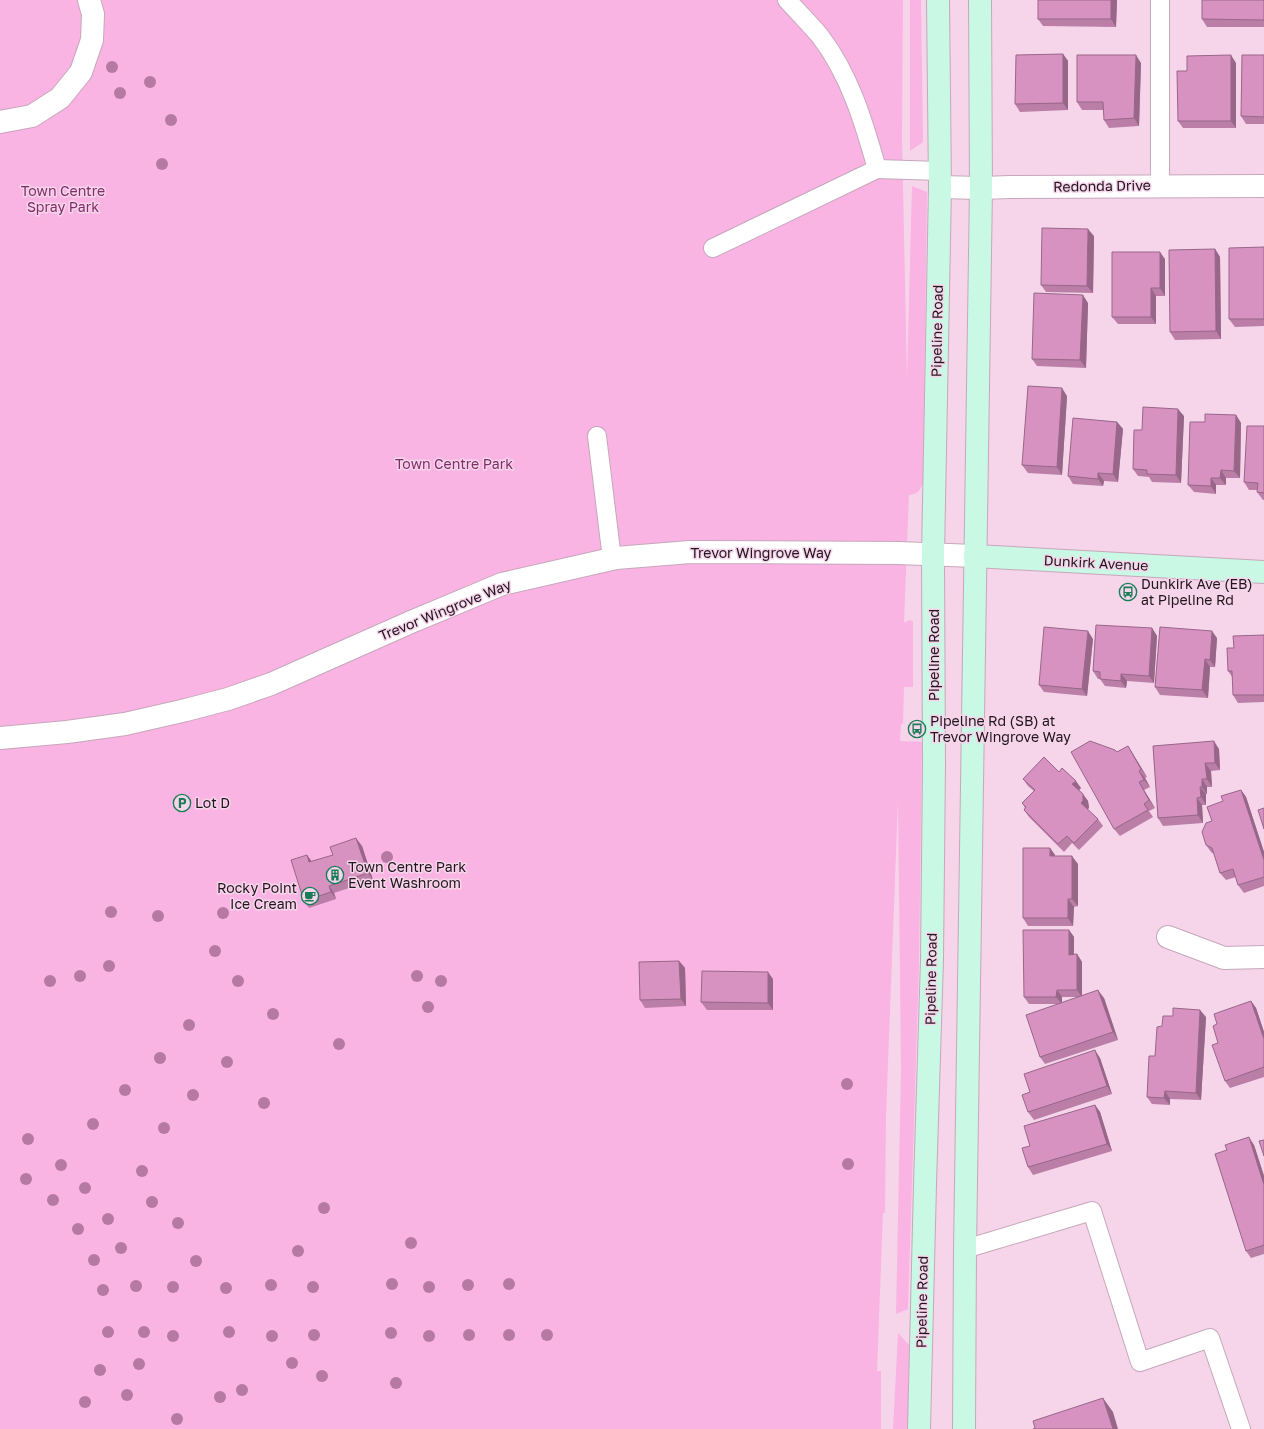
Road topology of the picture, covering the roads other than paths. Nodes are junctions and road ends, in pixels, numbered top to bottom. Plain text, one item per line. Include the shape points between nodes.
1 (89, 0) edge
2 (787, 0) edge
3 (938, 0) edge
4 (980, 0) edge
5 (1160, 0) edge
6 (0, 122) edge
7 (877, 169) junction
8 (940, 179) junction
9 (1160, 186) junction
10 (1264, 186) edge
11 (981, 188) junction
12 (713, 248) dead end
13 (597, 436) dead end
14 (933, 555) junction
15 (975, 556) junction
16 (612, 559) junction
17 (1264, 572) edge
18 (0, 738) edge
19 (1168, 937) dead end
20 (1264, 957) edge
21 (965, 1249) junction
22 (919, 1429) edge
23 (964, 1429) edge
24 (1241, 1429) edge

1 - 6 street via 93,14 92,40 81,72 60,98 32,116
2 - 7 lane via 820,37 841,69 863,119
3 - 8 main road, Pipeline Road
4 - 11 main road
5 - 9 lane
7 - 8 lane
7 - 12 lane
8 - 11 street, Redonda Drive
8 - 14 main road, Pipeline Road
9 - 10 street, Redonda Drive
9 - 11 street, Redonda Drive
11 - 15 main road
13 - 16 lane
14 - 15 street, Trevor Wingrove Way
14 - 16 street, Trevor Wingrove Way via 690,552
14 - 22 main road, Pipeline Road via 932,960
15 - 17 main road, Dunkirk Avenue
15 - 21 main road
16 - 18 street, Trevor Wingrove Way via 502,584 278,681 228,699 125,724
19 - 20 street via 1224,958
21 - 23 main road
21 - 24 lane via 1092,1211 1140,1362 1210,1338

